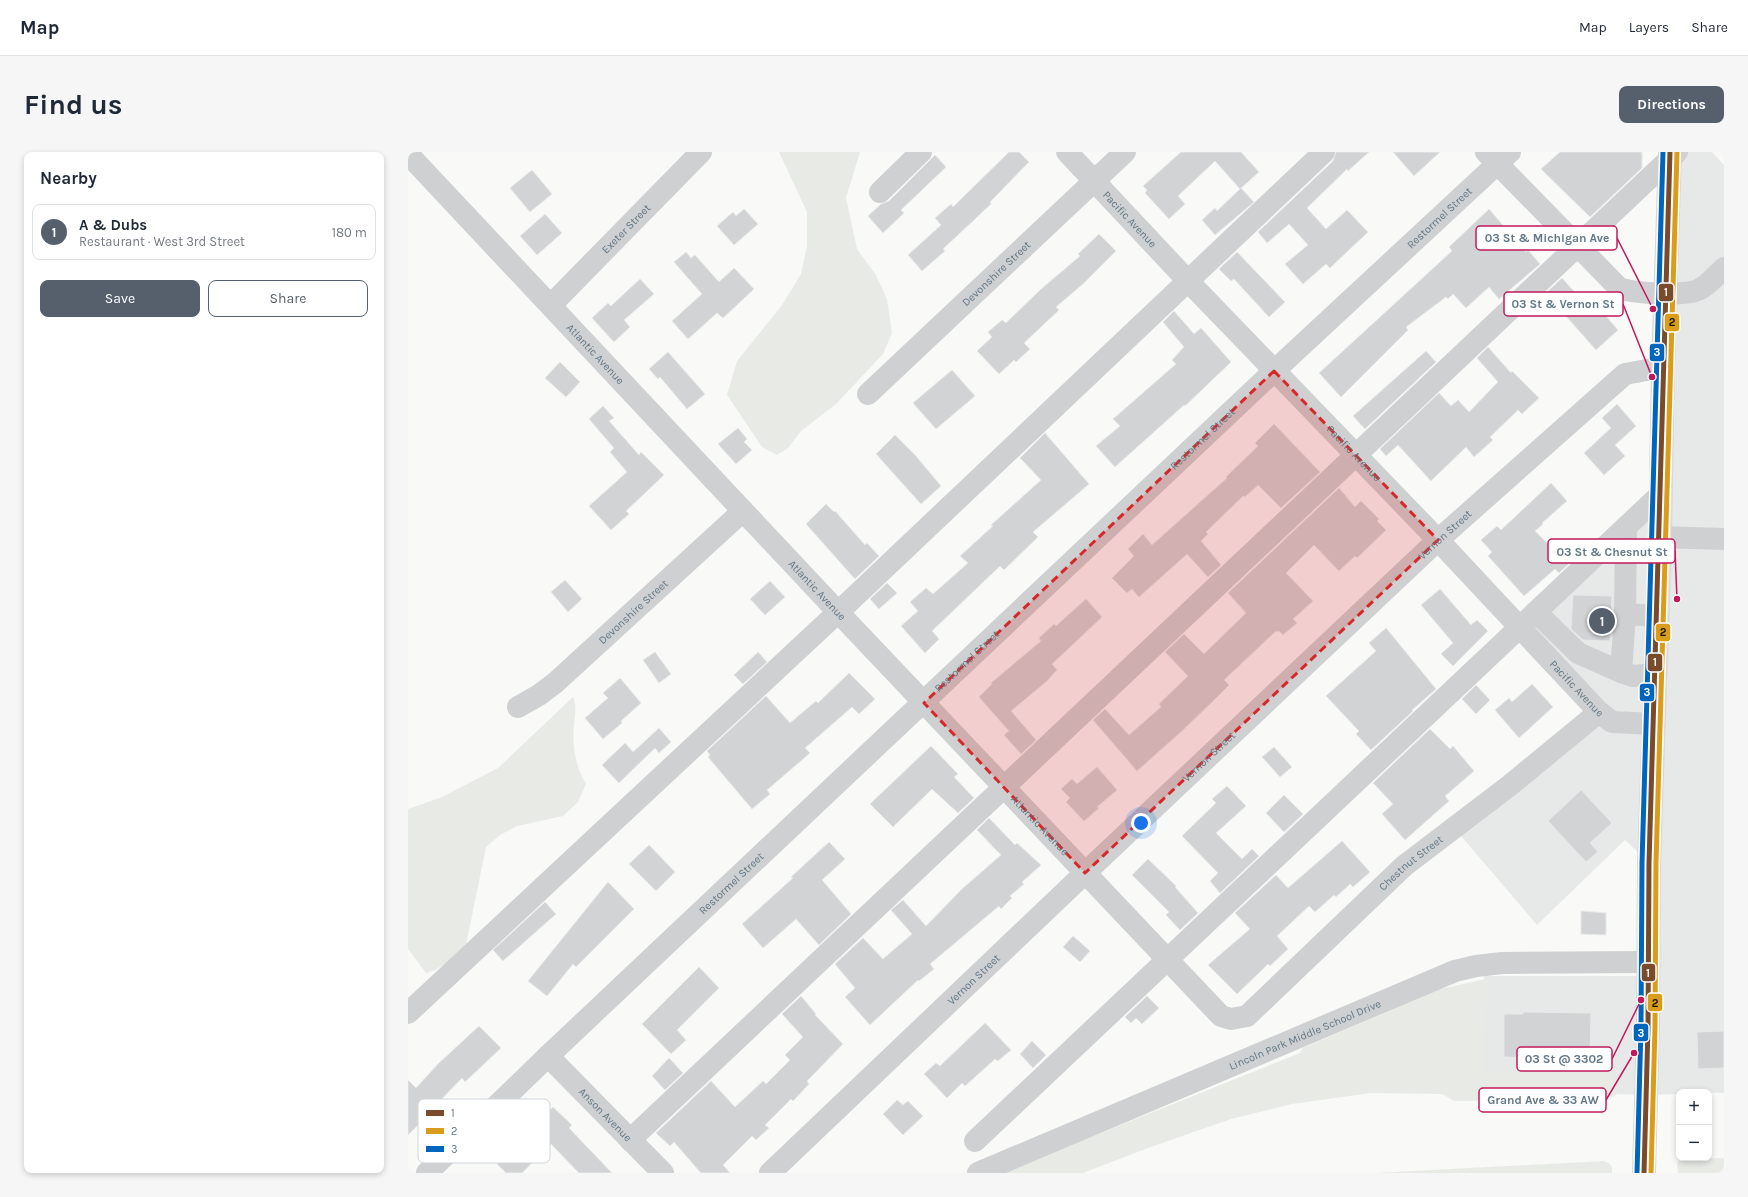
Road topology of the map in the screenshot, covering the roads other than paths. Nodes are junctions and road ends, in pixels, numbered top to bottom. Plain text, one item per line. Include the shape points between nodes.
1 (701, 152) edge
2 (921, 152) edge
3 (1067, 152) edge
4 (1125, 152) edge
5 (1324, 152) edge
6 (408, 154) edge
7 (1672, 154) edge
8 (1498, 156) edge
9 (1094, 180) junction
10 (880, 192) dead end
11 (1579, 246) junction
12 (1724, 268) edge
13 (1188, 281) junction
14 (1665, 292) junction
15 (551, 305) junction
16 (1663, 367) junction
17 (1274, 371) junction
18 (868, 394) dead end
19 (1356, 455) junction
20 (1661, 494) junction
21 (743, 511) junction
22 (1626, 527) junction
23 (1660, 536) junction
24 (1724, 539) edge
25 (1438, 540) junction
26 (838, 612) junction
27 (1536, 612) junction
28 (1625, 614) junction
29 (1658, 616) junction
30 (1520, 627) junction
31 (1622, 672) junction
32 (1656, 674) junction
33 (924, 703) junction
34 (518, 707) dead end
35 (1599, 712) junction
36 (1654, 724) junction
37 (1005, 787) junction
38 (1085, 873) junction
39 (1167, 960) junction
40 (1647, 962) junction
41 (408, 1013) edge
42 (1231, 1019) joint
43 (548, 1056) junction
44 (504, 1099) edge
45 (630, 1140) junction
46 (975, 1141) dead end
47 (437, 1163) edge
48 (427, 1173) edge
49 (663, 1173) edge
50 (770, 1173) edge
51 (978, 1173) edge
52 (1644, 1173) edge

1 - 15 street, Exeter Street
2 - 10 street
3 - 9 street, Pacific Avenue
4 - 9 street, Devonshire Street
5 - 13 street
6 - 15 street, Atlantic Avenue
7 - 11 street
7 - 14 main road
8 - 11 street
8 - 17 street, Restormel Street
9 - 13 street, Pacific Avenue
9 - 18 street, Devonshire Street
11 - 14 street via 1622,290
11 - 19 street
12 - 14 street via 1698,290 1689,293
13 - 17 street, Pacific Avenue
13 - 26 street
14 - 16 main road
15 - 21 street, Atlantic Avenue
16 - 20 main road
16 - 25 street, Vernon Street via 1625,374
17 - 19 street, Pacific Avenue
17 - 33 street, Restormel Street
19 - 25 street, Pacific Avenue
19 - 37 street
20 - 22 street
20 - 23 main road
21 - 26 street, Atlantic Avenue
21 - 34 street, Devonshire Street via 555,683
22 - 27 street
22 - 28 street
23 - 24 street
23 - 29 main road
25 - 30 street, Pacific Avenue
25 - 38 street, Vernon Street
26 - 33 street, Atlantic Avenue
26 - 41 street
27 - 30 street
27 - 31 street via 1578,653
28 - 29 street
28 - 31 street
29 - 32 main road
30 - 35 street, Pacific Avenue
30 - 39 street
31 - 32 street via 1633,676
32 - 36 main road
33 - 37 street, Atlantic Avenue
33 - 43 street, Restormel Street
35 - 36 street, Pacific Avenue via 1612,722
35 - 42 street, Chestnut Street via 1509,786 1404,866 1254,1011 1247,1016
36 - 40 main road
37 - 38 street, Atlantic Avenue
37 - 45 street
38 - 39 street, Atlantic Avenue
38 - 50 street, Vernon Street
39 - 42 street, Atlantic Avenue via 1213,1009 1221,1016
39 - 46 street
40 - 51 street, Lincoln Park Middle School Drive via 1502,963 1455,971
40 - 52 main road
43 - 44 street, Restormel Street
43 - 45 street, Anson Avenue
45 - 49 street, Anson Avenue
47 - 48 street, Restormel Street

